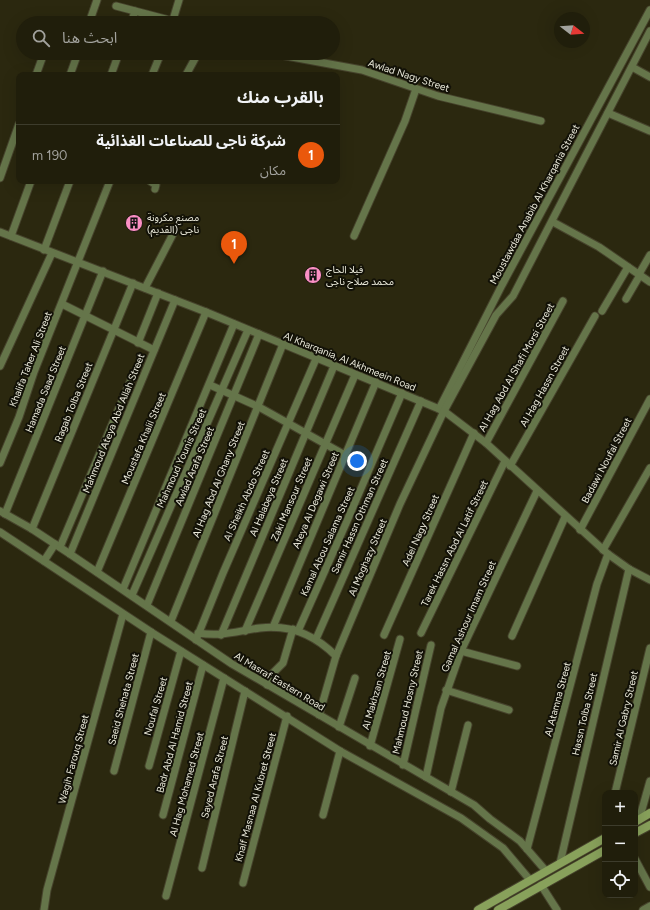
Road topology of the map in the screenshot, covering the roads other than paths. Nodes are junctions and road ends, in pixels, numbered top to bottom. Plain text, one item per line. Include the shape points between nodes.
1 (97, 0) edge
2 (179, 0) edge
3 (116, 6) dead end
4 (650, 10) edge
5 (135, 11) junction
6 (91, 16) edge
7 (133, 16) edge
8 (152, 16) edge
9 (175, 16) edge
10 (650, 31) edge
11 (41, 60) edge
12 (75, 60) edge
13 (116, 60) edge
14 (158, 60) edge
15 (194, 60) edge
16 (308, 60) edge
17 (632, 67) junction
18 (37, 72) edge
19 (71, 72) edge
20 (112, 72) edge
21 (153, 72) edge
22 (188, 72) edge
23 (650, 77) edge
24 (416, 89) junction
25 (608, 113) junction
26 (541, 121) dead end
27 (650, 131) edge
28 (16, 133) edge
29 (0, 178) edge
30 (30, 184) edge
31 (69, 184) edge
32 (109, 184) edge
33 (154, 184) edge
34 (155, 189) dead end
35 (552, 222) junction
36 (0, 232) edge
37 (173, 234) dead end
38 (11, 236) junction
39 (354, 236) dead end
40 (44, 250) junction
41 (52, 253) junction
42 (650, 255) edge
43 (79, 262) junction
44 (628, 267) junction
45 (103, 271) junction
46 (640, 275) junction
47 (650, 282) edge
48 (132, 283) junction
49 (145, 288) junction
50 (158, 293) junction
51 (626, 299) dead end
52 (175, 300) junction
53 (563, 301) dead end
54 (62, 304) junction
55 (602, 311) dead end
56 (206, 312) junction
57 (86, 316) junction
58 (595, 316) dead end
59 (234, 324) junction
60 (113, 330) junction
61 (248, 330) junction
62 (260, 334) junction
63 (138, 343) junction
64 (283, 344) junction
65 (154, 350) junction
66 (316, 359) junction
67 (0, 366) edge
68 (334, 366) junction
69 (133, 375) dead end
70 (355, 375) junction
71 (376, 382) junction
72 (210, 385) junction
73 (221, 390) junction
74 (402, 393) junction
75 (234, 396) junction
76 (650, 400) edge
77 (421, 401) junction
78 (258, 407) junction
79 (442, 410) junction
80 (288, 423) junction
81 (306, 433) junction
82 (474, 433) junction
83 (486, 443) junction
84 (325, 445) junction
85 (345, 455) junction
86 (0, 463) edge
87 (508, 464) junction
88 (650, 468) edge
89 (537, 491) junction
90 (3, 512) edge
91 (565, 517) junction
92 (32, 529) junction
93 (580, 530) junction
94 (0, 532) edge
95 (58, 546) junction
96 (606, 552) junction
97 (70, 554) junction
98 (44, 561) junction
99 (629, 569) junction
100 (97, 572) junction
101 (650, 580) edge
102 (123, 589) junction
103 (132, 595) junction
104 (147, 605) junction
105 (123, 614) junction
106 (171, 621) junction
107 (273, 627) junction
108 (295, 630) junction
109 (245, 631) junction
110 (151, 632) junction
111 (421, 633) dead end
112 (222, 635) junction
113 (384, 635) dead end
114 (512, 636) dead end
115 (197, 637) junction
116 (316, 639) junction
117 (400, 639) dead end
118 (431, 645) dead end
119 (650, 648) edge
120 (181, 651) junction
121 (461, 651) junction
122 (336, 656) junction
123 (203, 665) junction
124 (517, 666) dead end
125 (224, 678) junction
126 (355, 678) dead end
127 (267, 685) junction
128 (446, 690) junction
129 (245, 691) junction
130 (509, 710) dead end
131 (319, 715) junction
132 (287, 716) junction
133 (468, 725) dead end
134 (339, 727) junction
135 (370, 746) junction
136 (340, 750) junction
137 (404, 765) junction
138 (149, 766) dead end
139 (114, 771) dead end
140 (426, 777) junction
141 (650, 780) edge
142 (617, 790) edge
143 (451, 792) junction
144 (650, 813) edge
145 (163, 815) dead end
146 (323, 815) dead end
147 (638, 818) edge
148 (638, 820) edge
149 (650, 825) edge
150 (638, 831) edge
151 (602, 840) edge
152 (527, 849) junction
153 (602, 852) edge
154 (637, 862) edge
155 (560, 864) junction
156 (202, 868) dead end
157 (546, 871) junction
158 (530, 880) junction
159 (243, 883) dead end
160 (541, 885) junction
161 (650, 887) edge
162 (166, 896) dead end
163 (650, 906) edge
164 (44, 910) edge
165 (478, 910) edge
166 (498, 910) edge
167 (557, 910) edge
168 (643, 910) edge

1 - 6 street
2 - 9 street
3 - 5 street
4 - 79 street, Moustawdaa Anabib Al Kharqania Street via 502,285
5 - 7 street
5 - 8 street
10 - 17 street
11 - 18 street
12 - 19 street
13 - 20 street
14 - 21 street
15 - 22 street
16 - 24 street, Awlad Nagy Street via 362,70
17 - 23 street
17 - 25 street
24 - 26 street, Awlad Nagy Street
24 - 39 street via 405,121
25 - 27 street
25 - 35 street
28 - 29 street
30 - 38 street
31 - 40 street
32 - 43 street, Khalifa Taher Ali Street
33 - 34 street
35 - 44 street
35 - 79 street via 513,296 496,315
36 - 38 street, Al Kharqania, Al Akhmeein Road
37 - 49 street
38 - 40 street, Al Kharqania, Al Akhmeein Road
40 - 41 street, Al Kharqania, Al Akhmeein Road
41 - 43 street, Al Kharqania, Al Akhmeein Road
41 - 67 street
42 - 46 street
43 - 45 street, Al Kharqania, Al Akhmeein Road
43 - 54 street, Khalifa Taher Ali Street
44 - 46 street
44 - 55 street
45 - 48 street, Al Kharqania, Al Akhmeein Road
45 - 57 street, Hamada Saad Street
46 - 47 street
46 - 51 street
48 - 49 street, Al Kharqania, Al Akhmeein Road
48 - 60 street, Ragab Tolba Street
49 - 50 street, Al Kharqania, Al Akhmeein Road
50 - 52 street, Al Kharqania, Al Akhmeein Road
50 - 63 street
52 - 56 street, Al Kharqania, Al Akhmeein Road
52 - 65 street, Mahmoud Ateya Abd Allah Street
53 - 83 street, Al Hag Abd Al Shafi Morsi Street
54 - 57 street
54 - 86 street, Khalifa Taher Ali Street
56 - 59 street, Al Kharqania, Al Akhmeein Road
56 - 100 street, Moustafa Khalil Street
57 - 60 street
57 - 90 street, Hamada Saad Street
58 - 87 street, Al Hag Hassn Street
59 - 61 street, Al Kharqania, Al Akhmeein Road
59 - 72 street
60 - 63 street
60 - 92 street, Ragab Tolba Street
61 - 62 street, Al Kharqania, Al Akhmeein Road
61 - 73 street, Mahmoud Younis Street
62 - 64 street, Al Kharqania, Al Akhmeein Road
62 - 75 street, Awlad Arafa Street
63 - 65 street
64 - 66 street, Al Kharqania, Al Akhmeein Road
64 - 78 street, Al Hag Abd Al Ghany Street
65 - 97 street, Mahmoud Ateya Abd Allah Street
66 - 68 street, Al Kharqania, Al Akhmeein Road
66 - 80 street, Al Sheikh Abdo Street
68 - 70 street, Al Kharqania, Al Akhmeein Road
68 - 81 street, Al Halabeya Street
69 - 95 street
70 - 71 street, Al Kharqania, Al Akhmeein Road
70 - 84 street, Zaki Mansour Street
71 - 74 street, Al Kharqania, Al Akhmeein Road
71 - 85 street, Ateya Al Degawi Street
72 - 73 street
72 - 102 street
73 - 75 street
73 - 103 street, Mahmoud Younis Street
74 - 77 street, Al Kharqania, Al Akhmeein Road
74 - 108 street, Kamal Abou Salama Street via 347,521
75 - 78 street
75 - 104 street, Awlad Arafa Street
76 - 93 street, Badawi Noufal Street
77 - 79 street, Al Kharqania, Al Akhmeein Road
77 - 116 street, Samir Hassn Othman Street
78 - 80 street
78 - 106 street, Al Hag Abd Al Ghany Street
79 - 82 street, Al Kharqania, Al Akhmeein Road
79 - 122 street, Al Moghazy Street
80 - 81 street
80 - 115 street, Al Sheikh Abdo Street
81 - 84 street
81 - 112 street, Al Halabeya Street
82 - 83 street, Al Kharqania, Al Akhmeein Road
82 - 113 street, Adel Nagy Street
83 - 87 street, Al Kharqania, Al Akhmeein Road
84 - 85 street
84 - 109 street, Zaki Mansour Street
85 - 107 street, Ateya Al Degawi Street
87 - 89 street, Al Kharqania, Al Akhmeein Road
87 - 111 street, Tarek Hassn Abd Al Latif Street
88 - 96 street, Al Atamna Street
89 - 91 street, Al Kharqania, Al Akhmeein Road
89 - 121 street, Gamal Ashour Imam Street
90 - 92 street, Al Masraf Eastern Road
91 - 93 street, Al Kharqania, Al Akhmeein Road
91 - 114 street
92 - 95 street, Al Masraf Eastern Road
93 - 96 street, Al Kharqania, Al Akhmeein Road
94 - 98 street
95 - 97 street, Al Masraf Eastern Road
95 - 98 street
96 - 99 street, Al Kharqania, Al Akhmeein Road
96 - 152 street, Al Atamna Street
97 - 100 street, Al Masraf Eastern Road
98 - 105 street
99 - 101 street, Al Kharqania, Al Akhmeein Road
99 - 155 street, Hassn Tolba Street
100 - 102 street, Al Masraf Eastern Road
102 - 103 street, Al Masraf Eastern Road
103 - 104 street, Al Masraf Eastern Road
104 - 106 street, Al Masraf Eastern Road
105 - 110 street
105 - 164 street, Wagih Farouq Street via 47,890
106 - 115 street, Al Masraf Eastern Road
107 - 108 street
107 - 109 street
108 - 116 street
108 - 127 street, Kamal Abou Salama Street via 283,662 272,674
109 - 112 street
110 - 120 street
110 - 139 street, Saeid Shehata Street
112 - 115 street
115 - 127 street, Al Masraf Eastern Road
116 - 122 street
117 - 135 street, Al Makhzan Street
118 - 137 street, Mahmoud Hosny Street
119 - 142 street, Samir Al Gabry Street
120 - 123 street
120 - 138 street, Noufal Street
121 - 124 street
121 - 128 street, Gamal Ashour Imam Street
122 - 131 street, Al Moghazy Street
123 - 125 street
123 - 145 street, Badr Abd Al Hamid Street
125 - 129 street
125 - 162 street, Al Hag Mohamed Street
126 - 134 street
127 - 131 street, Al Masraf Eastern Road
128 - 130 street
128 - 140 street, Gamal Ashour Imam Street
129 - 132 street
129 - 156 street, Sayed Arafa Street
131 - 134 street, Al Masraf Eastern Road
132 - 136 street
132 - 159 street, Khalf Masnaa Al Kubret Street
133 - 143 street
134 - 135 street, Al Masraf Eastern Road
135 - 137 street, Al Masraf Eastern Road
136 - 146 street
136 - 158 street via 461,818 503,848
137 - 140 street, Al Masraf Eastern Road
140 - 143 street, Al Masraf Eastern Road
141 - 147 street
143 - 152 street, Al Masraf Eastern Road via 474,805
144 - 148 main road
149 - 150 main road
151 - 155 main road
152 - 157 street, Al Masraf Eastern Road
153 - 160 main road
154 - 161 street
155 - 157 main road
157 - 158 main road
158 - 165 main road
160 - 166 main road
160 - 167 street
163 - 168 street

